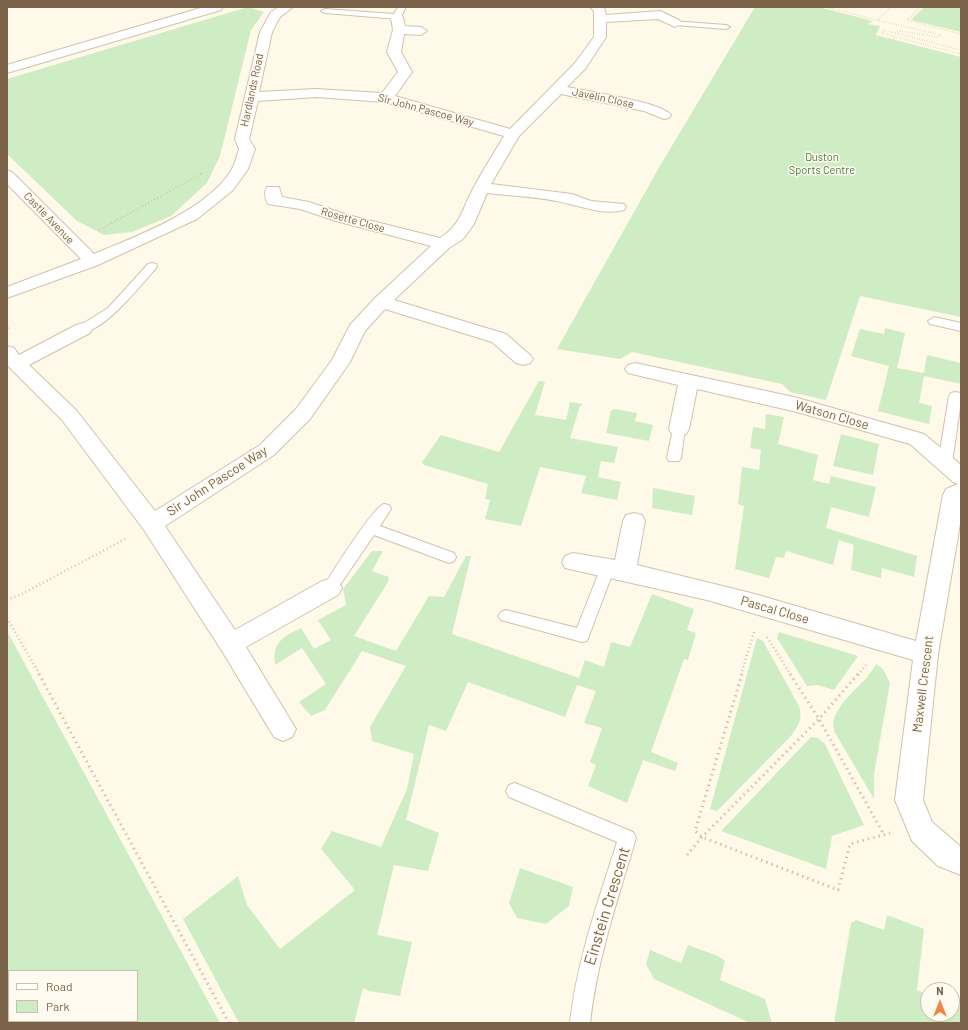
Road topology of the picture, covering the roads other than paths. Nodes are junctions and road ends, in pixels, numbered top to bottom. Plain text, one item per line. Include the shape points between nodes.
1 (217, 7) edge
2 (287, 7) edge
3 (324, 11) dead end
4 (663, 11) edge
5 (400, 12) edge
6 (598, 13) edge
7 (675, 23) joint
8 (726, 27) dead end
9 (399, 30) junction
10 (421, 31) dead end
11 (7, 69) edge
12 (558, 89) junction
13 (251, 97) junction
14 (386, 98) junction
15 (664, 115) dead end
16 (513, 134) junction
17 (7, 175) edge
18 (481, 188) junction
19 (273, 190) dead end
20 (618, 207) dead end
21 (442, 244) junction
22 (92, 261) junction
23 (152, 266) dead end
24 (7, 294) edge
25 (381, 302) junction
26 (934, 321) dead end
27 (961, 327) edge
28 (83, 329) joint
29 (12, 358) edge
30 (524, 359) dead end
31 (635, 369) dead end
32 (688, 381) junction
33 (961, 397) edge
34 (679, 429) joint
35 (674, 458) dead end
36 (945, 463) junction
37 (961, 478) edge
38 (961, 491) edge
39 (384, 509) dead end
40 (634, 521) dead end
41 (152, 524) junction
42 (370, 528) junction
43 (449, 556) dead end
44 (573, 562) dead end
45 (616, 569) junction
46 (330, 588) joint
47 (506, 616) dead end
48 (231, 644) junction
49 (926, 654) junction
50 (283, 729) dead end
51 (515, 791) dead end
52 (961, 861) edge
53 (580, 1023) edge

1 - 11 street
2 - 13 street, Hardlands Road via 275,15 266,32
3 - 5 lane
4 - 6 street, Javelin Close
4 - 7 street, Javelin Close
5 - 9 street
6 - 12 street, Javelin Close via 600,37 580,66
7 - 8 lane
9 - 10 street
9 - 14 street via 394,52 405,72
12 - 15 street, Javelin Close via 652,103
12 - 16 street, Javelin Close
13 - 14 street, Sir John Pascoe Way via 330,93
13 - 22 street, Hardlands Road via 242,139 247,148 240,169 227,187 191,216
14 - 16 street, Sir John Pascoe Way
16 - 18 street, Sir John Pascoe Way
17 - 22 street, Castle Avenue
18 - 20 street via 572,199 588,205
18 - 21 street, Sir John Pascoe Way via 466,224 457,235
19 - 21 street, Rosette Close via 274,201 303,205
21 - 25 street, Sir John Pascoe Way
22 - 24 street, Hardlands Road
23 - 28 lane via 112,311
25 - 30 street via 499,338
25 - 41 street, Sir John Pascoe Way via 357,329 340,362 302,414 267,450
26 - 27 lane
28 - 29 street
29 - 41 street via 69,414
31 - 32 street, Watson Close
32 - 34 street
32 - 36 street, Watson Close via 794,404 917,439
33 - 36 lane via 955,396
34 - 35 lane
36 - 37 street, Watson Close
38 - 49 street, Maxwell Crescent via 954,495
39 - 42 lane
40 - 45 street
41 - 48 street
42 - 43 lane
42 - 46 lane
44 - 45 street, Pascal Close
45 - 47 lane via 582,636
45 - 49 street, Pascal Close via 770,607
46 - 48 street
48 - 50 street
49 - 52 street, Maxwell Crescent via 910,800 922,831 948,856
51 - 53 lane, Einstein Crescent via 627,838 590,959 582,994

